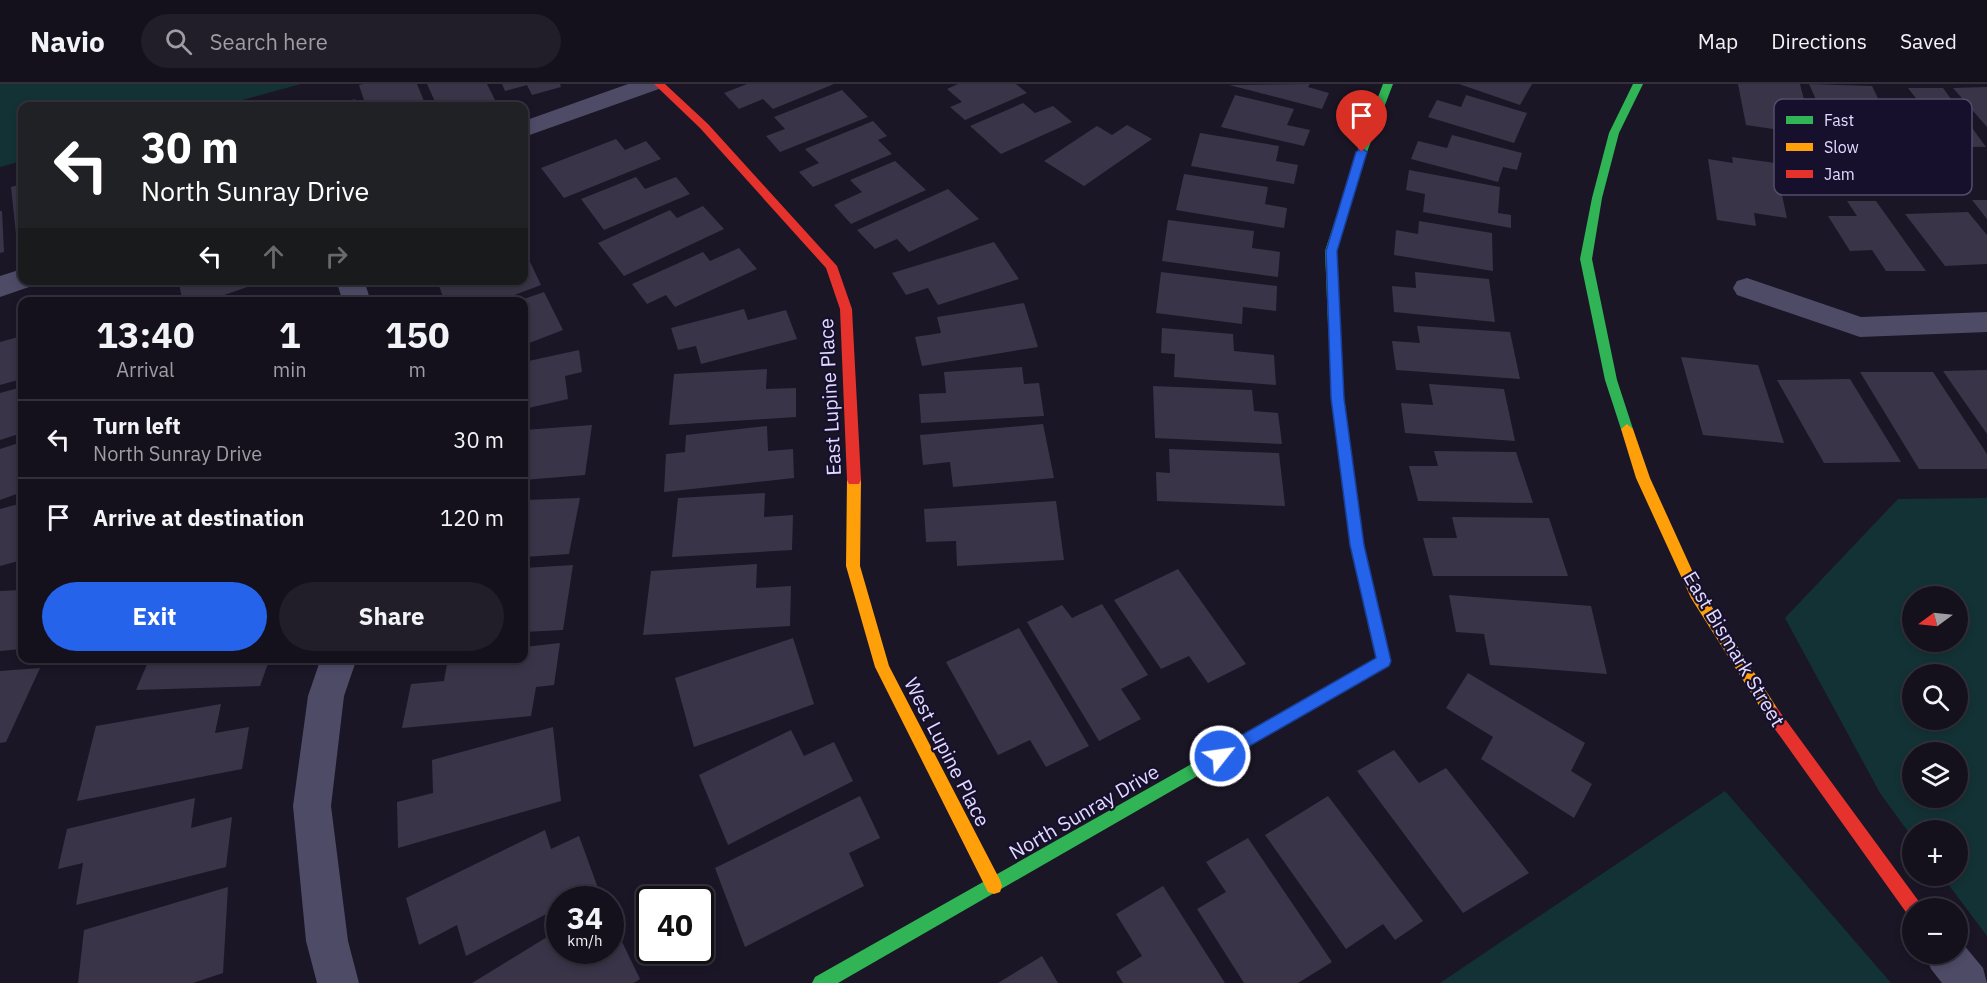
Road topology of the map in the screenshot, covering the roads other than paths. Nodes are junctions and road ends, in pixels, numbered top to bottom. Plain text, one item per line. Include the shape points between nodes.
1 (651, 84) edge
2 (658, 84) edge
3 (1388, 84) edge
4 (1638, 84) edge
5 (528, 128) edge
6 (18, 280) edge
7 (0, 286) edge
8 (1747, 288) dead end
9 (1987, 322) edge
10 (337, 663) edge
11 (882, 667) joint
12 (994, 886) junction
13 (1906, 898) edge
14 (1954, 964) edge
15 (338, 983) edge
16 (821, 983) edge
17 (1968, 983) edge

1 - 5 street
2 - 11 street, East Lupine Place via 704,126 831,266 846,309 854,445 853,566
3 - 12 street, North Sunray Drive via 1331,251 1338,398 1357,545 1384,661
4 - 13 street, East Bismark Street via 1614,133 1586,259 1611,380 1643,478 1696,594 1788,737
6 - 7 street
8 - 9 street via 1860,327
10 - 15 street via 326,696 312,806 327,941
11 - 12 street, West Lupine Place
12 - 16 street, North Sunray Drive
14 - 17 street

